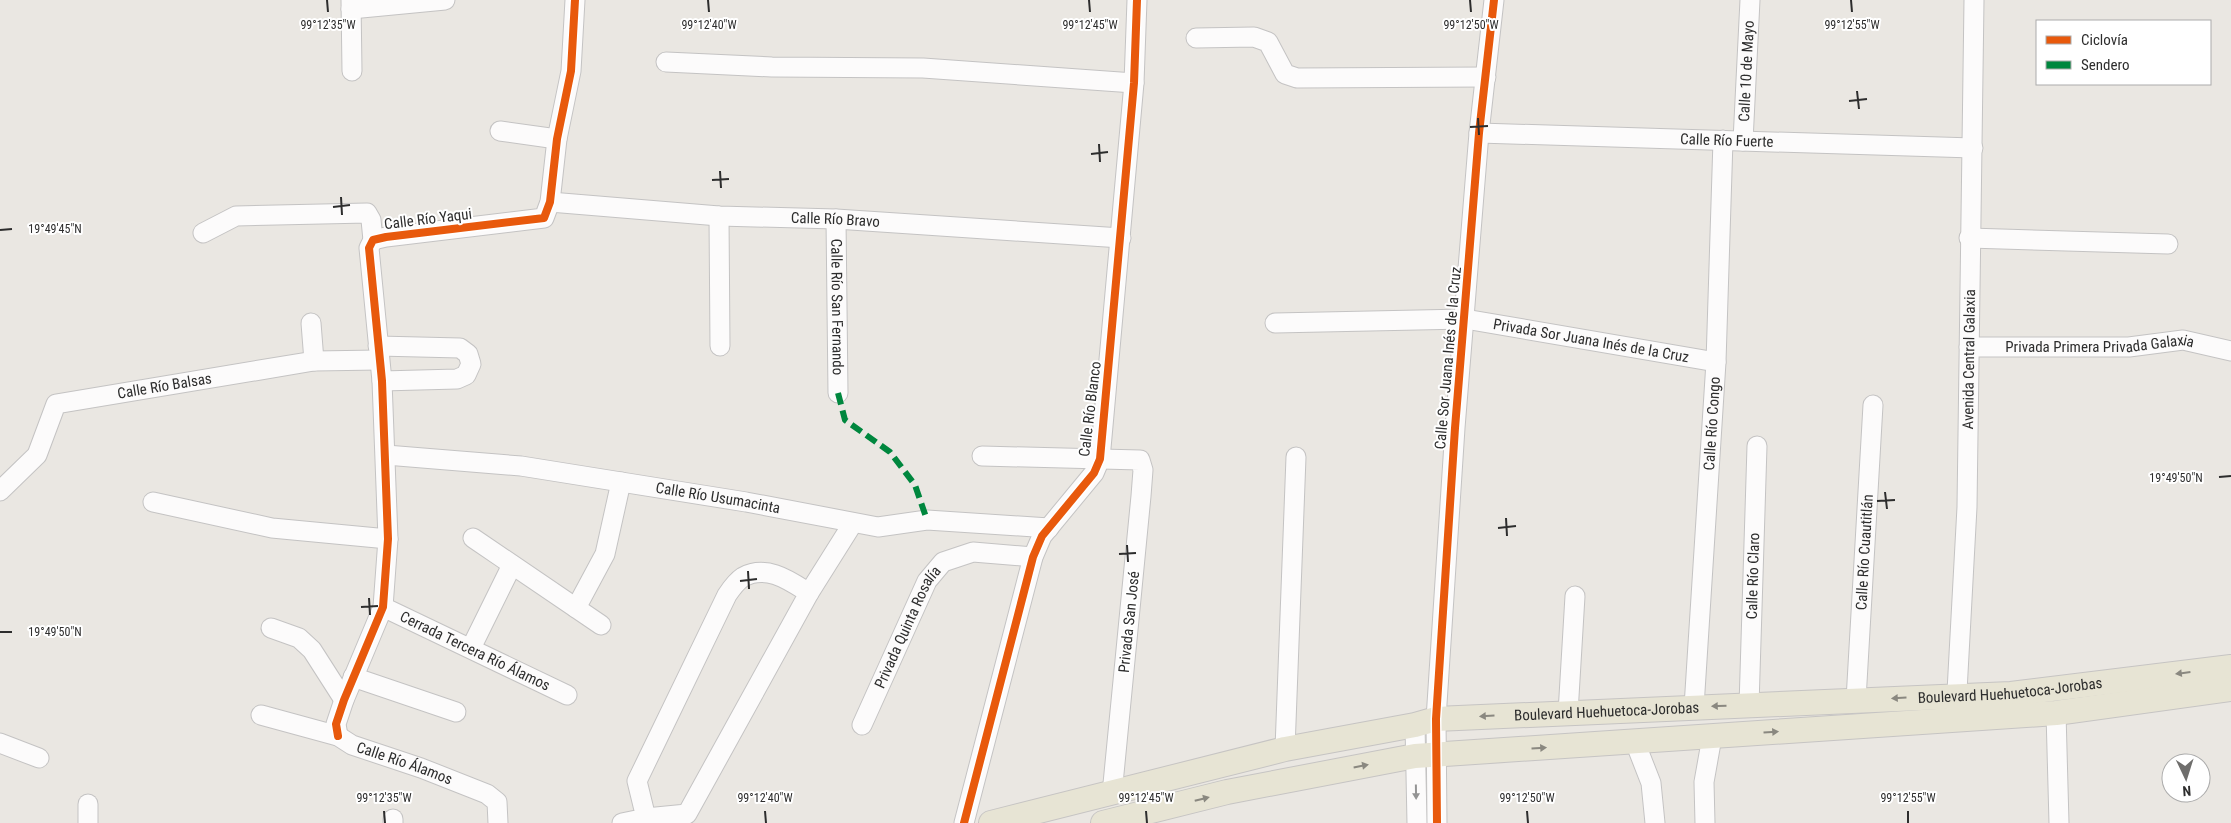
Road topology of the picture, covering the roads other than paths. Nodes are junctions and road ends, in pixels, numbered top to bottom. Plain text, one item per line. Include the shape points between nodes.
1 (445, 0) edge
2 (575, 0) edge
3 (1137, 0) edge
4 (1494, 0) edge
5 (1750, 0) edge
6 (1974, 0) edge
7 (351, 5) edge
8 (1196, 38) dead end
9 (666, 62) dead end
10 (352, 72) dead end
11 (1486, 77) junction
12 (1134, 83) junction
13 (500, 131) dead end
14 (1479, 133) junction
15 (557, 139) junction
16 (1723, 140) junction
17 (1743, 141) junction
18 (1973, 148) junction
19 (550, 202) junction
20 (719, 216) junction
21 (836, 219) junction
22 (203, 233) dead end
23 (1121, 238) junction
24 (1969, 238) junction
25 (373, 240) junction
26 (2168, 244) dead end
27 (1465, 319) junction
28 (311, 323) dead end
29 (1275, 323) dead end
30 (720, 346) dead end
31 (1968, 347) junction
32 (2231, 351) edge
33 (378, 353) junction
34 (314, 361) junction
35 (1716, 362) junction
36 (382, 381) junction
37 (838, 393) dead end
38 (1873, 405) dead end
39 (1757, 446) dead end
40 (386, 455) junction
41 (982, 456) dead end
42 (1296, 457) dead end
43 (1100, 459) junction
44 (621, 482) junction
45 (0, 491) edge
46 (153, 502) dead end
47 (853, 523) junction
48 (1049, 528) junction
49 (473, 538) dead end
50 (388, 539) junction
51 (1033, 557) junction
52 (512, 565) junction
53 (809, 593) junction
54 (1575, 596) dead end
55 (383, 607) junction
56 (576, 608) junction
57 (601, 625) dead end
58 (271, 628) dead end
59 (471, 648) junction
60 (2231, 667) edge
61 (353, 677) junction
62 (2231, 689) edge
63 (567, 695) dead end
64 (344, 700) junction
65 (1856, 700) junction
66 (1749, 706) junction
67 (1694, 707) junction
68 (1956, 707) junction
69 (456, 712) dead end
70 (1568, 712) junction
71 (2056, 713) junction
72 (261, 715) dead end
73 (1426, 722) junction
74 (862, 725) dead end
75 (338, 736) junction
76 (1712, 737) junction
77 (1635, 742) junction
78 (0, 743) edge
79 (1285, 749) junction
80 (1426, 755) junction
81 (38, 758) dead end
82 (1112, 794) junction
83 (88, 804) dead end
84 (646, 818) junction
85 (88, 823) edge
86 (498, 823) edge
87 (622, 823) edge
88 (964, 823) edge
89 (991, 823) edge
90 (1103, 823) edge
91 (1417, 823) edge
92 (1437, 823) edge
93 (1655, 823) edge
94 (1705, 823) edge
95 (2059, 823) edge

1 - 7 street
2 - 15 street via 571,72
3 - 12 street, Calle Río Blanco
4 - 11 street, Calle Sor Juana Inés de la Cruz
5 - 17 street, Calle 10 de Mayo
6 - 18 street, Avenida Central Galaxia
7 - 10 street
8 - 11 street via 1254,37 1268,42 1285,74 1297,78
9 - 12 street via 772,67 923,68
11 - 14 street, Calle Sor Juana Inés de la Cruz
12 - 23 street, Calle Río Blanco
13 - 15 street
14 - 16 street, Calle Río Fuerte
14 - 27 street, Calle Sor Juana Inés de la Cruz
15 - 19 street
16 - 17 street, Calle Río Fuerte
16 - 35 street, Calle Río Congo
17 - 18 street, Calle Río Fuerte
18 - 24 street, Avenida Central Galaxia
19 - 20 street, Calle Río Bravo
19 - 25 street, Calle Río Yaqui via 544,218
20 - 21 street, Calle Río Bravo
20 - 30 street
21 - 23 street, Calle Río Bravo
21 - 37 street, Calle Río San Fernando
22 - 25 street via 236,216 367,213
23 - 43 street, Calle Río Blanco
24 - 26 street
24 - 31 street, Avenida Central Galaxia
25 - 33 street, Calle Río Yaqui via 369,248
27 - 29 street, Privada Sor Juana Inés de la Cruz
27 - 35 street, Privada Sor Juana Inés de la Cruz
27 - 73 street, Calle Sor Juana Inés de la Cruz
28 - 34 street
31 - 32 street, Privada Primera Privada Galaxia via 2129,347 2183,340
31 - 68 street, Avenida Central Galaxia via 1967,507
33 - 34 street, Calle Río Balsas
33 - 36 street, Calle Río Yaqui
33 - 36 street, Calle Río Balsas via 460,348 468,354 471,364 466,375 457,379
34 - 45 street, Calle Río Balsas via 56,404 37,456
35 - 67 street, Calle Río Congo
36 - 40 street, Calle Río Yaqui
38 - 65 street, Calle Río Cuautitlán
39 - 66 street, Calle Río Claro
40 - 44 street, Calle Río Usumacinta via 522,466
40 - 50 street, Calle Río Yaqui
41 - 43 street
42 - 79 street
43 - 48 street, Calle Río Blanco via 1094,474
43 - 82 street, Privada San José via 1140,460 1143,470
44 - 47 street, Calle Río Usumacinta
44 - 56 street via 605,554
46 - 50 street via 272,528
47 - 48 street, Calle Río Usumacinta via 878,527 927,520
47 - 53 street
48 - 51 street, Calle Río Blanco
49 - 52 street
50 - 55 street, Calle Río Yaqui
51 - 74 street, Privada Quinta Rosalía via 973,552 943,562 927,581
51 - 88 street, Calle Río Blanco
52 - 56 street
52 - 59 street
53 - 84 street via 687,814
53 - 84 street via 777,574 753,573 741,578 727,595 637,781
54 - 70 street
55 - 59 street, Cerrada Tercera Río Álamos
55 - 61 street, Calle Río Álamos
56 - 57 street
58 - 64 street via 299,638 312,650
59 - 63 street, Cerrada Tercera Río Álamos
60 -> 68 main road, Boulevard Huehuetoca-Jorobas via 2011,694
61 - 64 street, Calle Río Álamos
61 - 69 street
62 - 71 main road, Boulevard Huehuetoca-Jorobas
64 - 75 street, Calle Río Álamos via 336,724
65 - 66 main road, Boulevard Huehuetoca-Jorobas
68 -> 65 main road, Boulevard Huehuetoca-Jorobas
66 -> 67 main road, Boulevard Huehuetoca-Jorobas
67 - 70 main road, Boulevard Huehuetoca-Jorobas
68 - 71 main road, Boulevard Huehuetoca-Jorobas
76 -> 68 main road, Boulevard Huehuetoca-Jorobas
70 -> 73 main road, Boulevard Huehuetoca-Jorobas
71 - 95 street
72 - 75 street
73 - 79 main road, Boulevard Huehuetoca-Jorobas
73 - 80 street, Calle Sor Juana Inés de la Cruz
75 - 86 street, Calle Río Álamos via 352,745 487,794 497,802
76 - 77 main road, Boulevard Huehuetoca-Jorobas
76 - 94 street via 1704,782
80 -> 77 main road, Boulevard Huehuetoca-Jorobas
77 - 93 street via 1651,783
78 - 81 street
79 - 82 main road, Boulevard Huehuetoca-Jorobas
90 -> 80 main road, Boulevard Huehuetoca-Jorobas via 1227,792
80 -> 91 street
80 - 92 street
82 - 89 main road, Boulevard Huehuetoca-Jorobas
83 - 85 street
84 - 87 street

